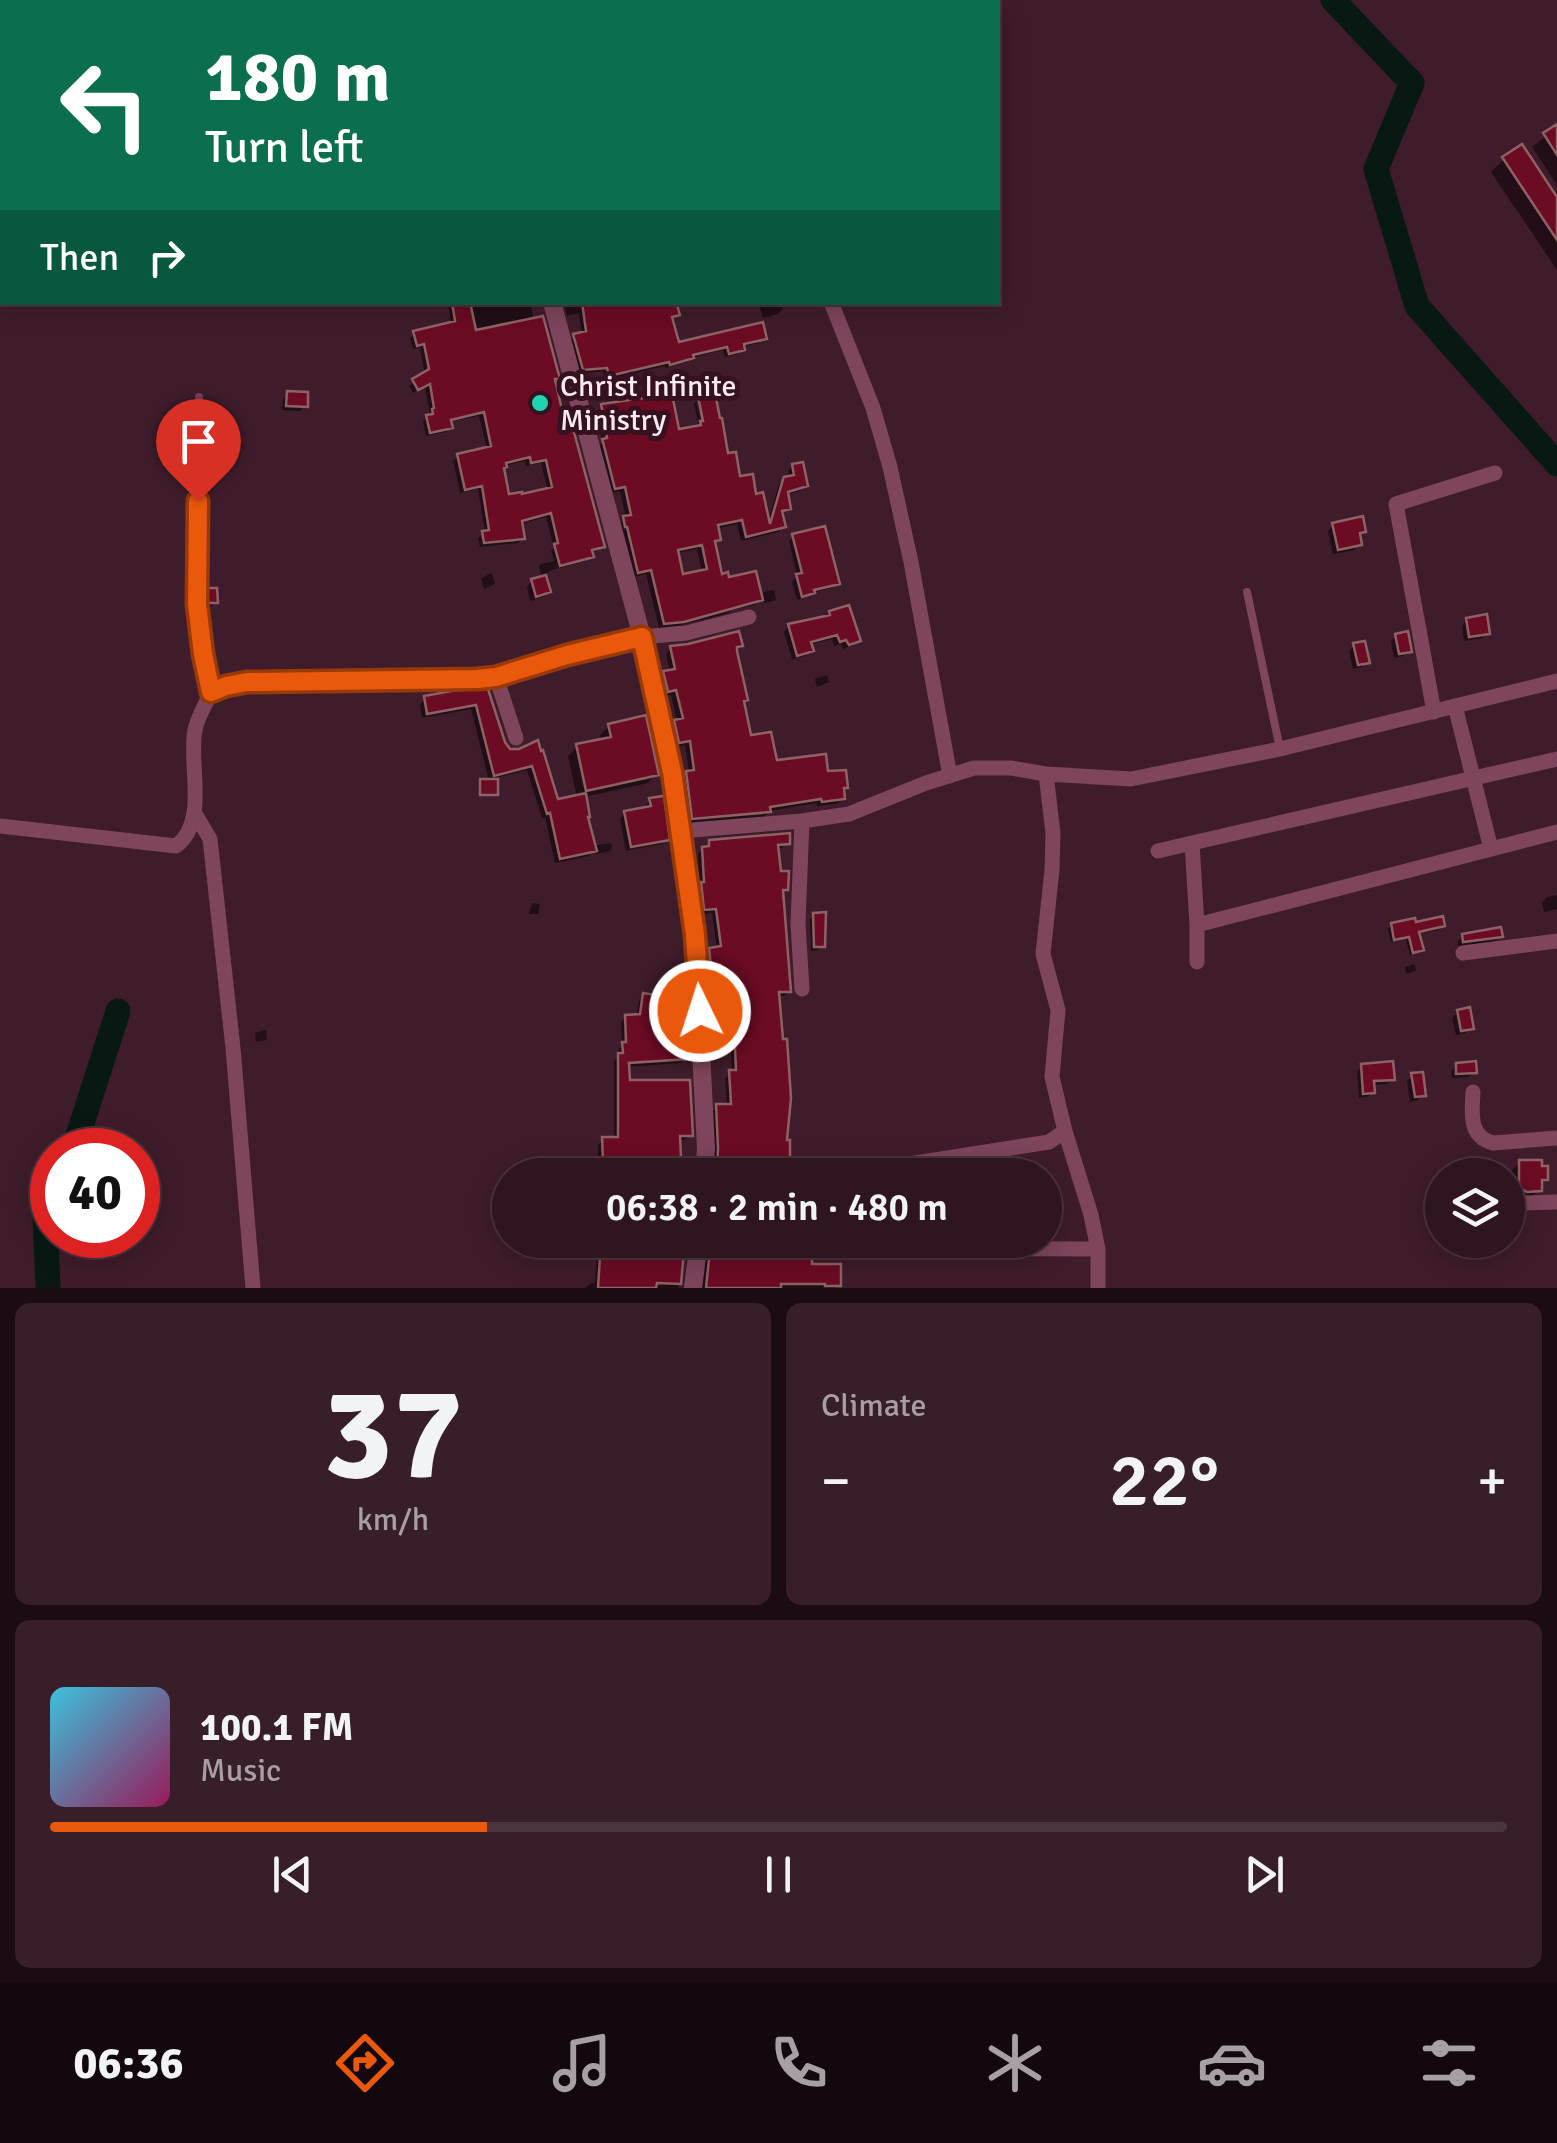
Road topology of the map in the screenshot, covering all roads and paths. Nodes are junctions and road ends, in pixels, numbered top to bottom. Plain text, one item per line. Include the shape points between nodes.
1 (553, 305) edge
2 (832, 305) edge
3 (199, 398) dead end
4 (1495, 473) dead end
5 (1247, 592) dead end
6 (749, 618) dead end
7 (642, 637) junction
8 (496, 677) junction
9 (1557, 682) edge
10 (211, 692) junction
11 (1455, 706) junction
12 (1434, 712) junction
13 (516, 738) dead end
14 (1280, 749) junction
15 (1557, 758) edge
16 (1046, 774) junction
17 (950, 776) junction
18 (1472, 777) junction
19 (194, 812) junction
20 (802, 821) junction
21 (0, 826) edge
22 (680, 831) junction
23 (1557, 832) edge
24 (1192, 843) junction
25 (1491, 849) junction
26 (1158, 851) dead end
27 (1197, 925) junction
28 (1557, 941) edge
29 (1462, 954) dead end
30 (1197, 962) dead end
31 (802, 989) dead end
32 (1473, 1092) dead end
33 (1065, 1131) junction
34 (1557, 1138) edge
35 (705, 1158) edge
36 (948, 1158) edge
37 (1557, 1202) edge
38 (1525, 1203) edge
39 (1062, 1249) edge
40 (1098, 1249) junction
41 (697, 1258) edge
42 (253, 1288) edge
43 (693, 1288) edge
44 (1098, 1288) edge

1 - 7 street
2 - 17 street via 890,467
3 - 10 lane via 197,604
4 - 12 street via 1396,504
5 - 14 lane
6 - 7 street
7 - 8 street
7 - 22 street
8 - 10 street via 247,682
8 - 13 street
9 - 11 street
10 - 19 street via 195,729
11 - 12 street
11 - 18 street
12 - 14 street
14 - 16 street via 1131,779
15 - 18 street
16 - 17 street via 998,767
16 - 33 street via 1052,870 1044,954 1058,1010 1052,1077
17 - 20 street via 849,814
18 - 24 street
18 - 25 street
19 - 21 street via 176,846
19 - 42 street via 210,839
20 - 22 street
20 - 31 street
22 - 35 street via 695,935
23 - 25 street
24 - 26 street
24 - 27 street
25 - 27 street
27 - 30 street
28 - 29 street
32 - 34 street via 1472,1120 1484,1140
33 - 36 street via 1049,1142
33 - 40 street
37 - 38 street
39 - 40 street
40 - 44 street
41 - 43 street

